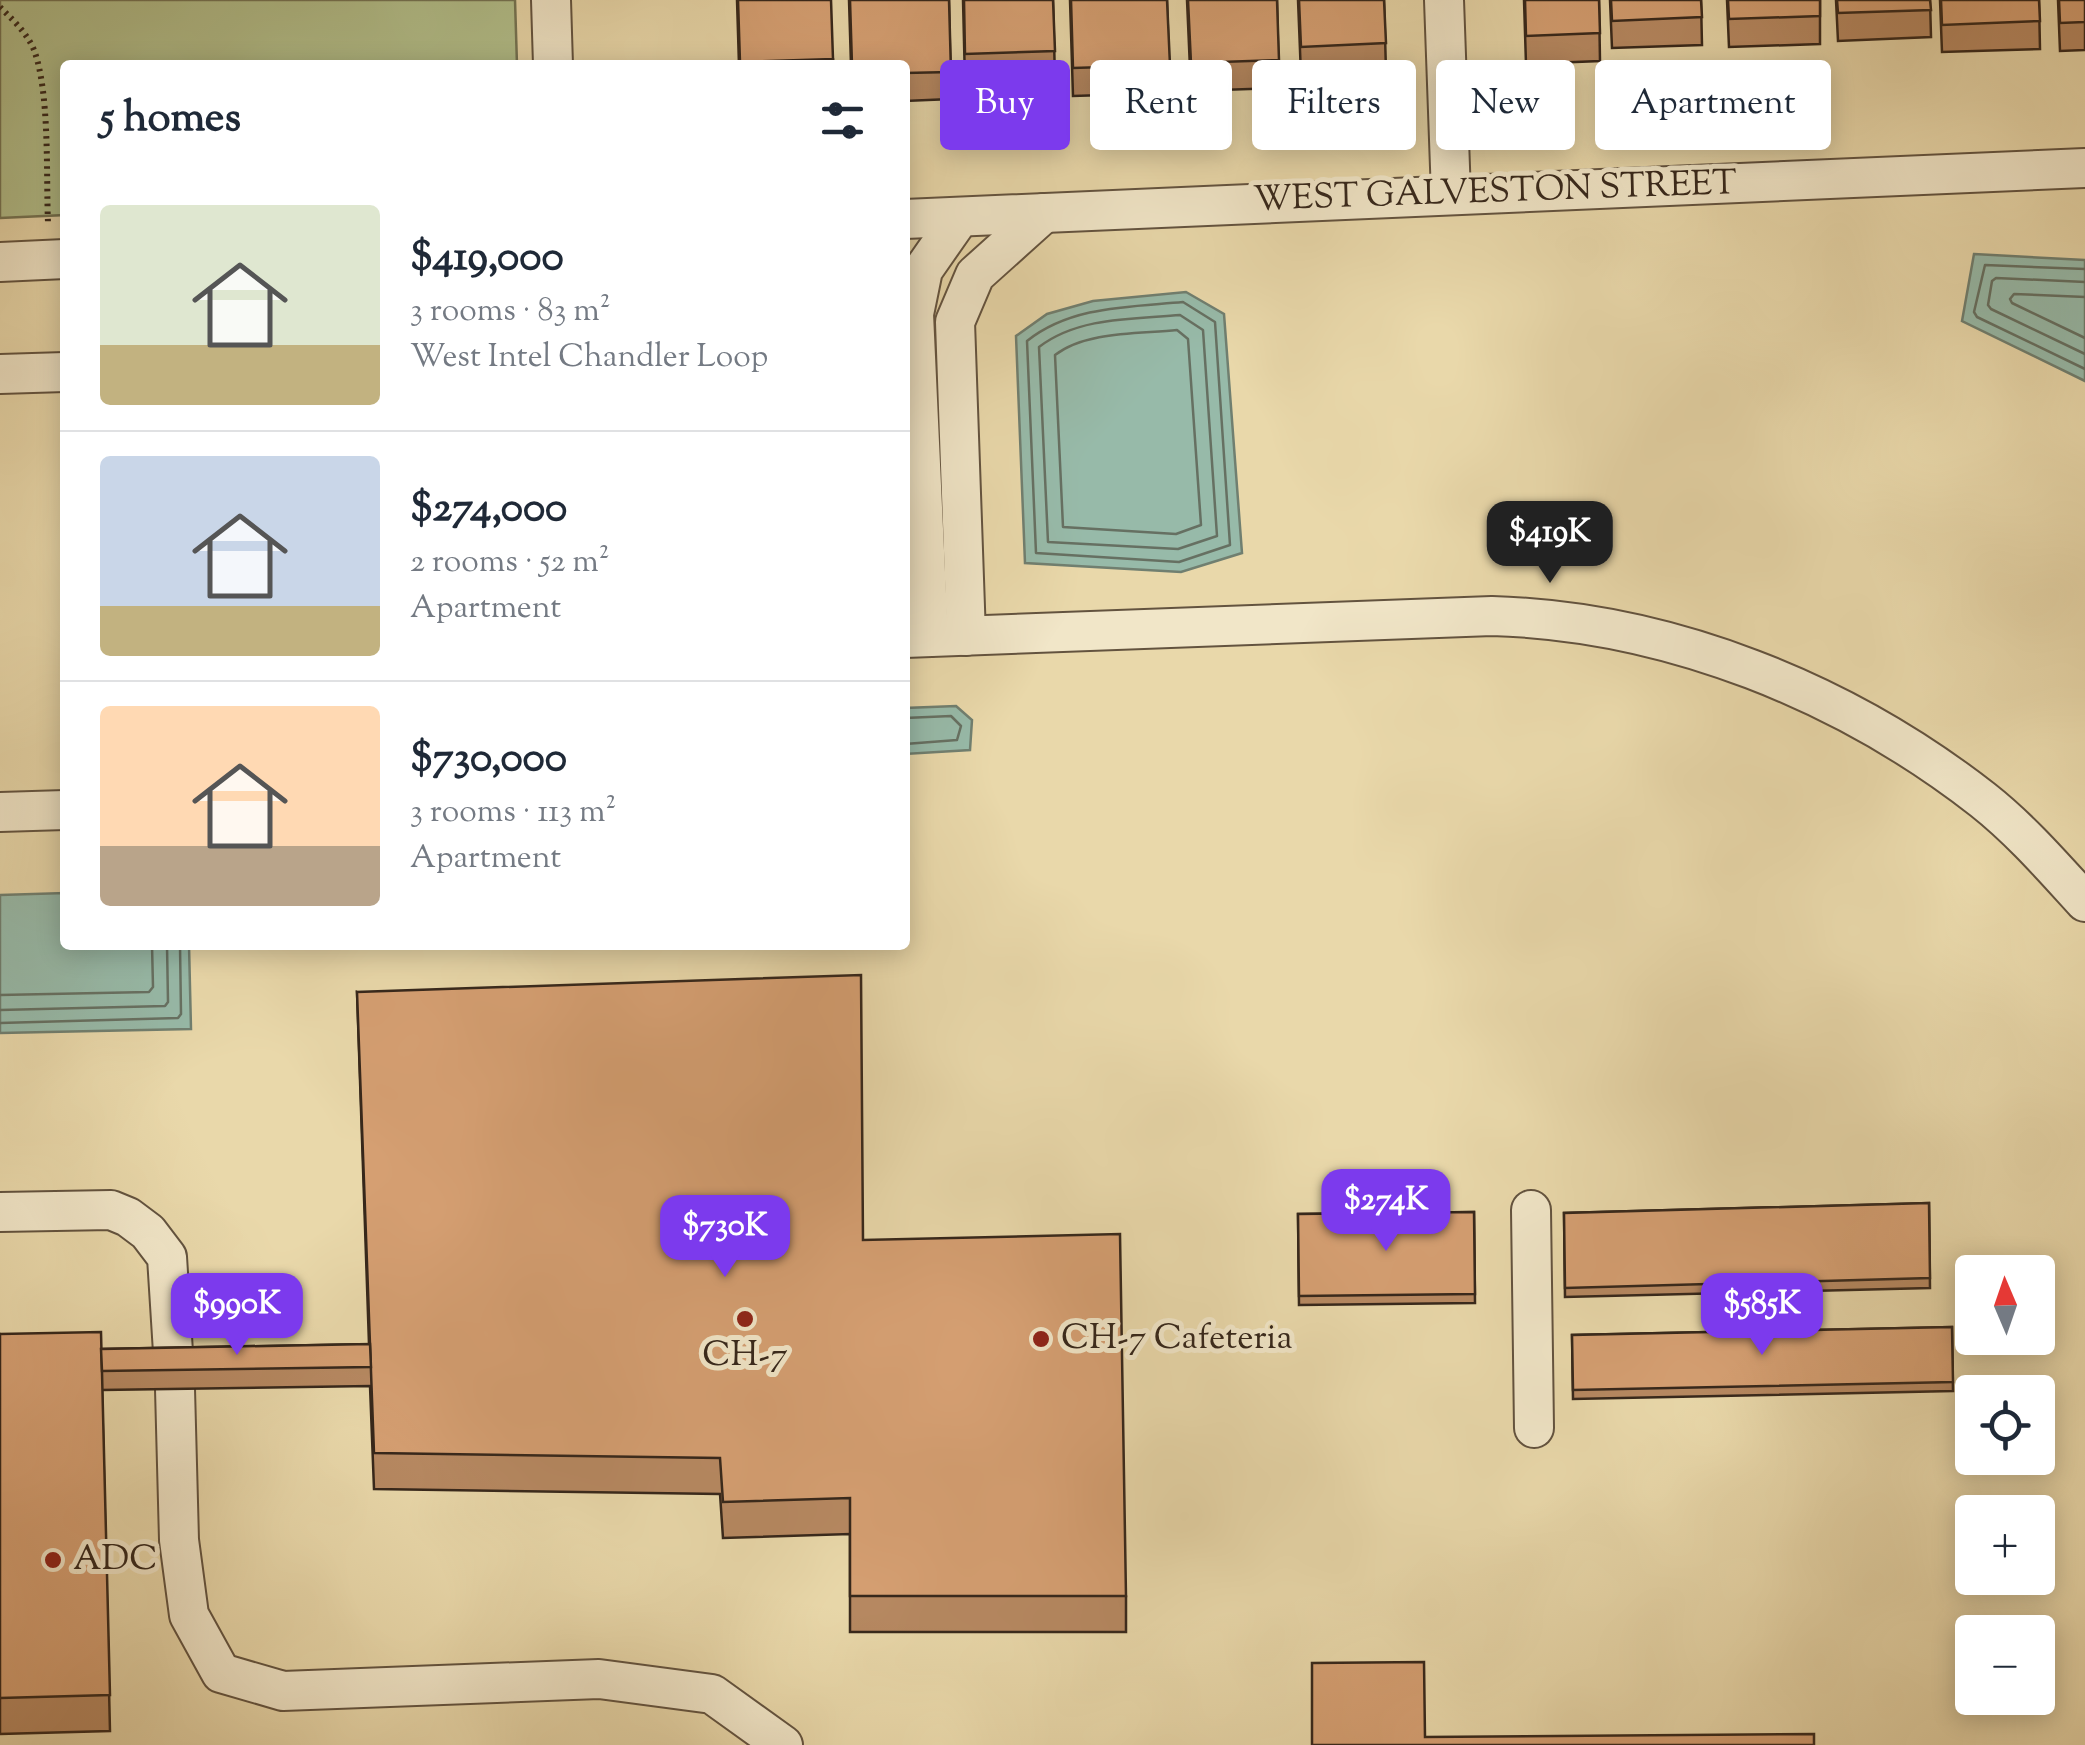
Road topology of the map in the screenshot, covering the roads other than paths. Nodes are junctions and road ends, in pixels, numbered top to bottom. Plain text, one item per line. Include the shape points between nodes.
1 (551, 0) edge
2 (1444, 0) edge
3 (553, 60) edge
4 (2085, 168) edge
5 (1451, 194) junction
6 (1044, 213) junction
7 (960, 216) junction
8 (910, 219) edge
9 (57, 260) edge
10 (0, 262) edge
11 (60, 372) edge
12 (0, 374) edge
13 (934, 637) edge
14 (60, 810) edge
15 (0, 812) edge
16 (2085, 902) edge
17 (1531, 1210) dead end
18 (0, 1212) edge
19 (1534, 1428) dead end
20 (782, 1745) edge

1 - 3 street
2 - 5 street
4 - 5 street, WEST GALVESTON STREET
5 - 6 street, WEST GALVESTON STREET
6 - 7 street, WEST GALVESTON STREET
6 - 13 street via 975,275 955,322
7 - 8 street, WEST GALVESTON STREET
7 - 13 street via 923,270 914,314
9 - 10 street
11 - 12 street
13 - 16 street via 1492,616 1620,632 1728,661 1874,726 1984,802
14 - 15 street
17 - 19 street
18 - 20 street via 111,1210 148,1232 167,1257 179,1540 189,1615 221,1674 283,1691 599,1679 712,1694

